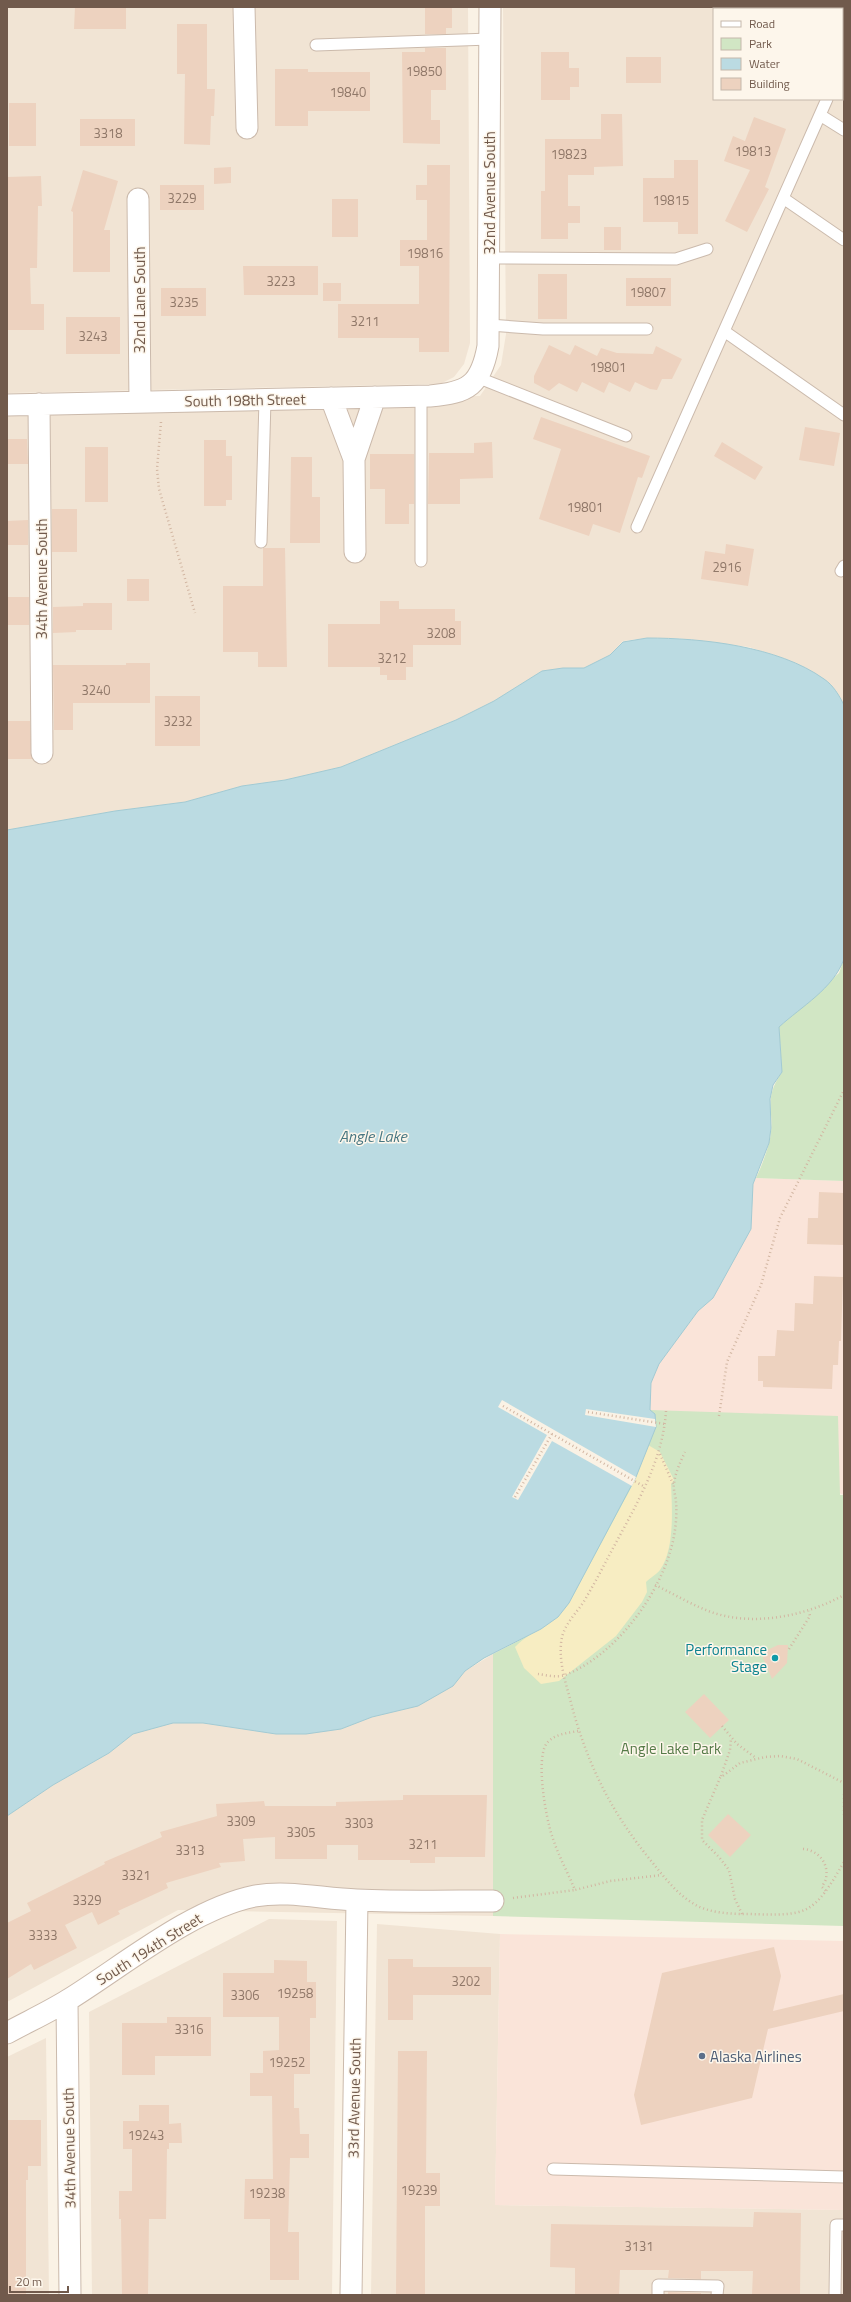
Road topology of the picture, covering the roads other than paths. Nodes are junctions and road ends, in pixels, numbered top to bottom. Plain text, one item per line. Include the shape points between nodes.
1 (244, 7) edge
2 (490, 7) edge
3 (490, 39) junction
4 (316, 45) dead end
5 (827, 100) edge
6 (820, 115) junction
7 (247, 128) dead end
8 (844, 130) edge
9 (783, 198) junction
10 (138, 199) dead end
11 (844, 240) edge
12 (707, 249) dead end
13 (489, 258) junction
14 (489, 325) junction
15 (647, 329) dead end
16 (724, 331) junction
17 (479, 378) junction
18 (375, 397) junction
19 (421, 397) junction
20 (331, 398) junction
21 (265, 400) junction
22 (140, 402) junction
23 (39, 404) junction
24 (7, 405) edge
25 (844, 415) edge
26 (626, 436) dead end
27 (354, 460) junction
28 (637, 527) dead end
29 (261, 542) dead end
30 (355, 552) dead end
31 (421, 561) dead end
32 (42, 753) dead end
33 (356, 1900) junction
34 (493, 1901) road end
35 (67, 2001) junction
36 (7, 2033) edge
37 (553, 2169) dead end
38 (844, 2177) edge
39 (844, 2225) edge
40 (70, 2295) edge
41 (350, 2295) edge
42 (658, 2295) edge
43 (717, 2295) edge
44 (835, 2295) edge

1 - 7 street
2 - 3 street, 32nd Avenue South
3 - 4 lane
3 - 13 street, 32nd Avenue South
5 - 6 lane
6 - 8 lane
6 - 9 lane
9 - 11 lane
9 - 16 lane
10 - 22 street, 32nd Lane South
12 - 13 lane via 676,259
13 - 14 street, 32nd Avenue South
14 - 15 lane via 543,329
14 - 17 street, 32nd Avenue South via 485,364
16 - 25 lane
16 - 28 lane
17 - 19 street, South 198th Street via 447,395
17 - 26 lane
18 - 19 street, South 198th Street
18 - 20 street, South 198th Street
18 - 27 street
19 - 31 lane
20 - 21 street, South 198th Street
20 - 27 street
21 - 22 street, South 198th Street
21 - 29 lane
22 - 23 street, South 198th Street
23 - 24 street, South 198th Street
23 - 32 street, 34th Avenue South
27 - 30 street
33 - 34 street, South 194th Street
33 - 35 street, South 194th Street via 283,1894 255,1896 230,1904 169,1934
33 - 41 street, 33rd Avenue South
35 - 36 street, South 194th Street
35 - 40 street, 34th Avenue South
37 - 38 lane
39 - 44 lane via 836,2225
42 - 43 lane via 658,2285 718,2286

